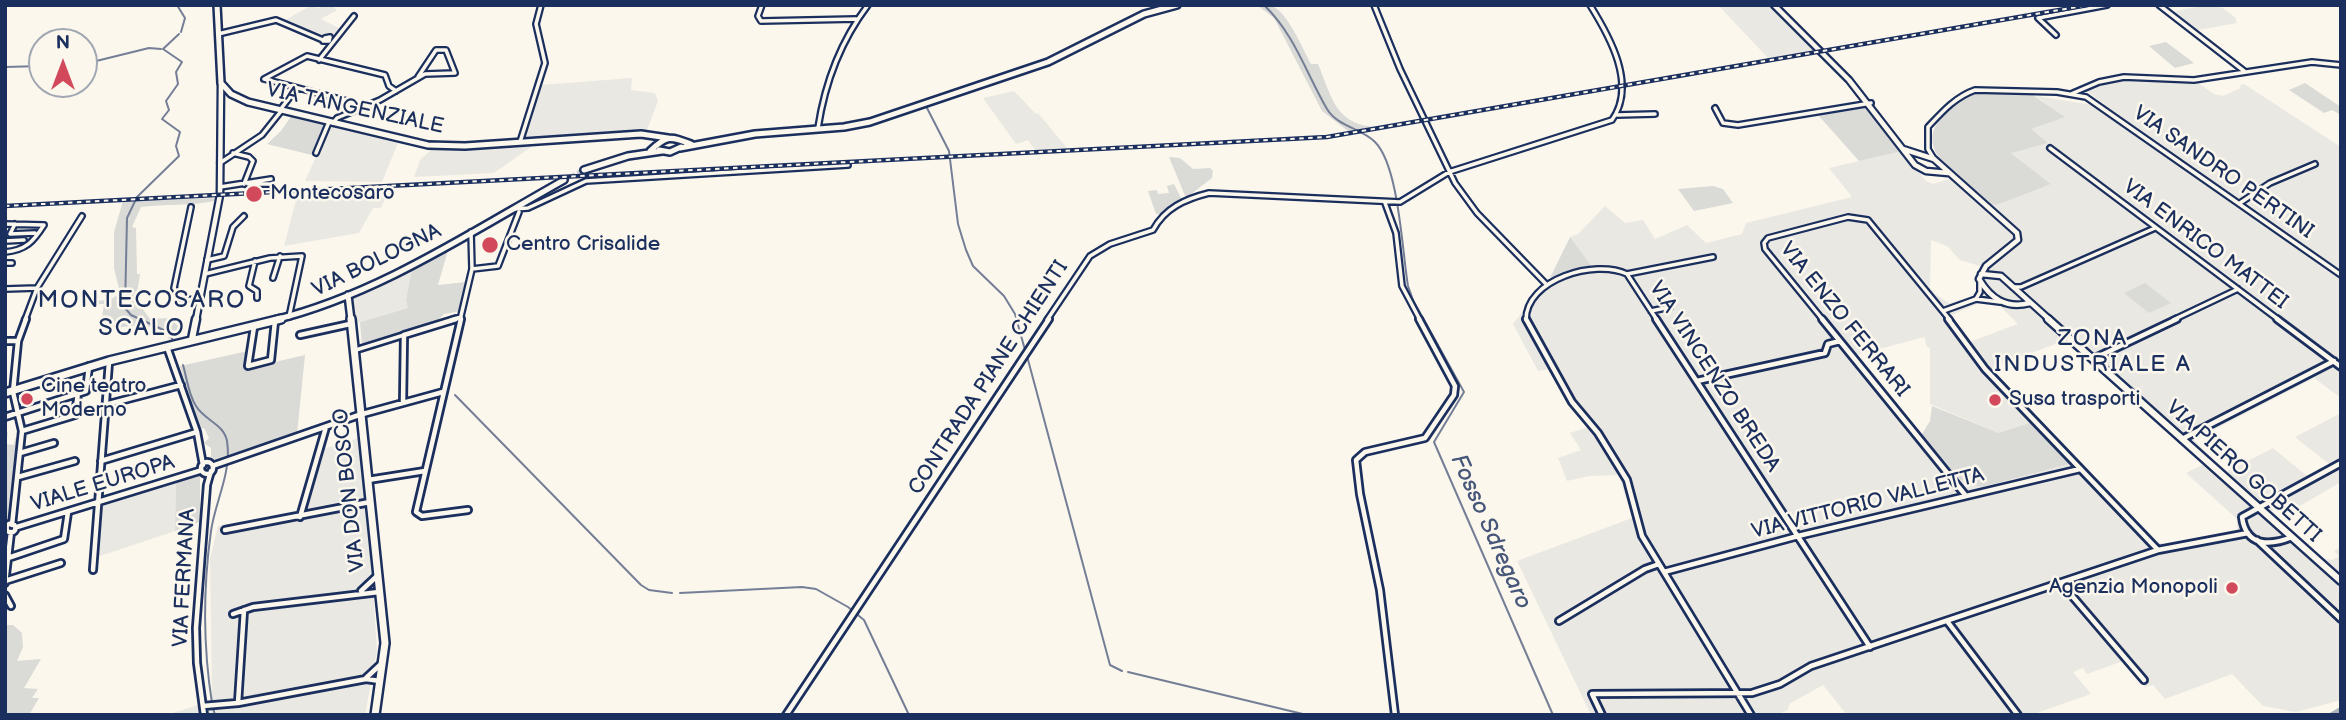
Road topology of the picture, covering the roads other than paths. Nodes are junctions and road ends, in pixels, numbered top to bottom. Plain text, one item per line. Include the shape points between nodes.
1 (217, 5) edge
2 (541, 5) edge
3 (762, 5) edge
4 (868, 5) edge
5 (1177, 5) edge
6 (1374, 5) edge
7 (1590, 5) edge
8 (1774, 5) edge
9 (2107, 5) edge
10 (2159, 5) edge
11 (354, 16) dead end
12 (857, 19) junction
13 (221, 33) junction
14 (2056, 35) dead end
15 (323, 40) dead end
16 (319, 60) junction
17 (2341, 65) edge
18 (2244, 71) junction
19 (423, 73) junction
20 (220, 83) junction
21 (296, 89) junction
22 (396, 92) junction
23 (2082, 94) junction
24 (1871, 103) junction
25 (362, 108) junction
26 (1715, 108) dead end
27 (281, 110) junction
28 (1655, 114) dead end
29 (1617, 115) junction
30 (335, 122) junction
31 (818, 128) junction
32 (656, 135) junction
33 (668, 138) junction
34 (520, 142) junction
35 (681, 145) junction
36 (660, 147) junction
37 (2050, 148) dead end
38 (1903, 149) junction
39 (1928, 149) junction
40 (233, 153) junction
41 (316, 153) dead end
42 (1920, 154) junction
43 (1936, 160) junction
44 (1913, 161) junction
45 (220, 163) junction
46 (2315, 163) dead end
47 (848, 165) dead end
48 (584, 170) tunnel mouth
49 (1935, 170) junction
50 (1449, 172) junction
51 (1952, 175) junction
52 (564, 180) tunnel mouth
53 (270, 181) dead end
54 (243, 184) junction
55 (220, 187) junction
56 (1385, 203) junction
57 (2239, 204) junction
58 (191, 207) dead end
59 (516, 210) junction
60 (82, 216) dead end
61 (244, 216) dead end
62 (5, 224) edge
63 (16, 224) junction
64 (2155, 227) junction
65 (471, 232) junction
66 (35, 233) dead end
67 (24, 240) dead end
68 (5, 241) edge
69 (5, 252) edge
70 (280, 256) junction
71 (1713, 257) dead end
72 (1997, 258) junction
73 (208, 260) junction
74 (255, 261) junction
75 (5, 263) edge
76 (12, 263) dead end
77 (472, 269) junction
78 (205, 274) junction
79 (1628, 274) junction
80 (1981, 274) junction
81 (2341, 275) edge
82 (2001, 276) junction
83 (273, 278) dead end
84 (1980, 283) junction
85 (1546, 284) junction
86 (37, 288) junction
87 (5, 289) edge
88 (2019, 289) junction
89 (2238, 289) junction
90 (348, 295) junction
91 (257, 298) dead end
92 (1976, 299) junction
93 (200, 300) junction
94 (2000, 302) junction
95 (2030, 303) junction
96 (1670, 307) dead end
97 (1651, 311) junction
98 (1943, 311) junction
99 (289, 317) junction
100 (461, 317) junction
101 (275, 321) junction
102 (350, 324) junction
103 (254, 326) junction
104 (407, 334) junction
105 (300, 335) dead end
106 (192, 339) junction
107 (5, 341) edge
108 (18, 341) junction
109 (1840, 341) junction
110 (167, 346) junction
111 (353, 351) junction
112 (2093, 359) junction
113 (109, 361) junction
114 (2334, 361) junction
115 (89, 366) junction
116 (2341, 367) edge
117 (1697, 381) junction
118 (181, 385) junction
119 (443, 392) junction
120 (5, 393) edge
121 (78, 393) junction
122 (14, 394) junction
123 (403, 403) junction
124 (105, 405) junction
125 (19, 411) junction
126 (359, 415) junction
127 (5, 417) edge
128 (326, 426) junction
129 (22, 431) junction
130 (197, 432) junction
131 (2182, 439) junction
132 (54, 443) dead end
133 (20, 453) junction
134 (75, 461) dead end
135 (101, 461) junction
136 (2341, 463) edge
137 (211, 465) junction
138 (2080, 469) junction
139 (425, 471) junction
140 (202, 472) junction
141 (18, 477) junction
142 (368, 481) junction
143 (207, 485) junction
144 (1966, 496) junction
145 (370, 502) junction
146 (97, 503) junction
147 (2258, 507) junction
148 (468, 510) dead end
149 (68, 512) junction
150 (300, 517) junction
151 (9, 529) edge
152 (225, 530) dead end
153 (2248, 533) junction
154 (1798, 536) junction
155 (2291, 537) junction
156 (2256, 539) junction
157 (2158, 550) junction
158 (8, 558) junction
159 (61, 563) dead end
160 (1659, 564) junction
161 (93, 570) dead end
162 (1664, 572) junction
163 (377, 575) junction
164 (2341, 581) edge
165 (5, 582) edge
166 (2061, 583) junction
167 (379, 589) junction
168 (367, 590) junction
169 (5, 595) edge
170 (11, 606) dead end
171 (243, 610) junction
172 (233, 614) dead end
173 (2341, 619) edge
174 (1559, 621) dead end
175 (1947, 621) junction
176 (1870, 646) junction
177 (384, 659) junction
178 (370, 677) junction
179 (381, 677) junction
180 (2144, 680) dead end
181 (1738, 694) junction
182 (238, 703) junction
183 (205, 705) junction
184 (204, 715) edge
185 (375, 715) edge
186 (786, 715) edge
187 (1395, 715) edge
188 (1602, 715) edge
189 (1751, 715) edge
190 (2018, 715) edge

1 - 13 main road
2 - 34 street via 535,29 545,50 545,63
3 - 12 street via 757,18 761,21
4 - 12 street
5 - 31 main road via 1144,14 1040,65 870,122
6 - 50 street
7 - 29 street via 1621,76
8 - 24 street
9 - 14 street via 2038,18
10 - 18 street
11 - 16 street
12 - 31 street via 822,96
13 - 15 street via 276,20
13 - 20 main road
16 - 21 street via 302,57 264,79
16 - 22 street via 385,75
17 - 18 street via 2318,62
18 - 23 street via 2194,80 2127,76 2099,82
19 - 19 street via 456,73 446,50 436,50
19 - 22 street
20 - 27 main road, VIA TANGENZIALE via 236,97
20 - 45 street
21 - 25 street
21 - 27 street
22 - 25 street
23 - 39 street via 1970,91 1929,126
23 - 57 street, VIA SANDRO PERTINI
24 - 26 street via 1738,125 1723,123
24 - 38 street
25 - 30 street
27 - 30 main road, VIA TANGENZIALE
27 - 40 street via 262,135
28 - 29 street
29 - 50 street, CONTRADA PIANE CHIENTI via 1603,124
30 - 34 main road, VIA TANGENZIALE via 428,145
30 - 41 street
31 - 35 main road
32 - 33 main road, VIA TANGENZIALE
32 - 34 main road, VIA TANGENZIALE
32 - 36 main road
33 - 35 main road, VIA TANGENZIALE via 677,137
33 - 36 main road
35 - 36 main road via 670,152
36 - 48 main road
37 - 64 street, VIA ENRICO MATTEI
38 - 42 street
38 - 44 street
39 - 42 street
39 - 43 street
40 - 45 street
40 - 54 street via 253,161
42 - 43 street
42 - 44 street
43 - 49 street
43 - 51 street
44 - 49 street via 1923,170
45 - 55 street
46 - 57 street via 2270,183
47 - 59 street via 586,181
49 - 51 street
50 - 56 street, CONTRADA PIANE CHIENTI via 1400,202
50 - 85 street via 1473,208
51 - 72 street via 2017,233 2018,240
52 - 59 main road, VIA BOLOGNA
53 - 54 street
54 - 55 street
55 - 73 street
56 - 186 street, CONTRADA PIANE CHIENTI via 1223,192 1196,196 1159,217 1153,230 1090,256
56 - 187 street via 1395,233 1402,286 1455,386 1454,395 1424,438 1365,453 1356,460 1380,590
57 - 81 street, VIA SANDRO PERTINI
58 - 93 street via 174,288 182,299
59 - 65 main road, VIA BOLOGNA
59 - 77 street via 498,266
60 - 86 street
61 - 73 street via 233,227 224,256
62 - 63 street
63 - 66 street via 10,234
63 - 69 street via 44,225 28,248
64 - 88 street
64 - 89 street, VIA ENRICO MATTEI
65 - 77 street
65 - 90 main road, VIA BOLOGNA
67 - 68 street
70 - 74 street
70 - 83 street
70 - 99 street via 303,258
71 - 79 street, VIA VINCENZO BREDA
72 - 80 street
72 - 82 street via 1993,269
73 - 78 street
74 - 78 street
74 - 91 street via 249,286 257,291
75 - 76 street
77 - 100 street
78 - 93 street
79 - 85 street via 1607,268
79 - 97 street, VIA VINCENZO BREDA
80 - 82 street
80 - 84 street
82 - 88 street, VIA PIERO GOBETTI
84 - 92 street
84 - 94 street
85 - 160 street via 1527,310 1526,320 1572,402 1627,480 1637,522
86 - 87 street
86 - 108 street
88 - 95 street, VIA PIERO GOBETTI
89 - 112 street
89 - 114 street, VIA ENRICO MATTEI
90 - 99 main road, VIA BOLOGNA
90 - 102 main road, VIA DON BOSCO
92 - 94 street
92 - 98 street
93 - 106 street
94 - 95 street via 2013,307
95 - 112 street, VIA PIERO GOBETTI
96 - 97 street
97 - 117 street, VIA VINCENZO BREDA
98 - 109 street, VIA ENZO FERRARI via 1864,218 1848,216 1768,238 1766,249
98 - 138 street, VIA ENZO FERRARI via 1985,369
99 - 101 main road, VIA BOLOGNA
100 - 104 street
100 - 119 street
101 - 103 main road, VIA BOLOGNA
101 - 103 street via 271,360 248,366
102 - 105 street
102 - 111 main road, VIA DON BOSCO
103 - 106 main road, VIA BOLOGNA
104 - 111 street
104 - 123 street
106 - 110 main road, VIA BOLOGNA
107 - 108 street
108 - 122 street
109 - 117 street via 1828,344 1825,353
109 - 144 street, VIA ENZO FERRARI
110 - 113 main road, VIA BOLOGNA
110 - 118 street, VIA FERMANA
111 - 126 main road, VIA DON BOSCO
112 - 131 street, VIA PIERO GOBETTI
113 - 115 main road, VIA BOLOGNA
113 - 124 street
114 - 116 street, VIA ENRICO MATTEI
114 - 131 street
115 - 121 street via 86,391
115 - 122 main road, VIA BOLOGNA
117 - 154 street, VIA VINCENZO BREDA
118 - 124 street
118 - 130 street, VIA FERMANA
119 - 123 street, VIALE EUROPA
119 - 139 street
120 - 122 main road, VIA BOLOGNA
121 - 125 street
121 - 129 street via 75,415
122 - 125 street
123 - 126 street, VIALE EUROPA
124 - 135 street
125 - 127 street
125 - 129 street
126 - 128 street, VIALE EUROPA
126 - 142 main road, VIA DON BOSCO
128 - 137 street, VIALE EUROPA
128 - 150 street
129 - 133 street
130 - 135 street
130 - 137 street, VIA FERMANA
131 - 147 street, VIA PIERO GOBETTI
132 - 133 street
133 - 141 street
134 - 141 street
135 - 146 street
136 - 147 street
137 - 140 street
137 - 140 street, VIALE EUROPA
137 - 143 street, VIA FERMANA
138 - 144 street, VIA VITTORIO VALLETTA
138 - 157 street, VIA ENZO FERRARI
139 - 142 street
139 - 148 street via 416,514
140 - 143 street, VIA FERMANA
140 - 146 street, VIALE EUROPA
141 - 151 street
142 - 145 main road, VIA DON BOSCO
143 - 183 street, VIA FERMANA via 196,628
144 - 154 street, VIA VITTORIO VALLETTA
145 - 150 street
145 - 163 main road, VIA DON BOSCO
146 - 149 street, VIALE EUROPA
146 - 161 street
147 - 153 street via 2242,517
147 - 155 street, VIA PIERO GOBETTI
149 - 151 street, VIALE EUROPA
149 - 158 street via 63,540
150 - 152 street
151 - 158 street
153 - 156 street
153 - 157 street
154 - 162 street, VIA VITTORIO VALLETTA
154 - 176 street, VIA VINCENZO BREDA
155 - 156 street via 2275,544
155 - 164 street, VIA PIERO GOBETTI
156 - 173 street
157 - 166 street
158 - 165 street
159 - 165 street
160 - 162 street
160 - 174 street
162 - 181 street
163 - 167 main road, VIA DON BOSCO
163 - 168 street
166 - 175 street
166 - 180 street
167 - 168 street
167 - 177 main road, VIA DON BOSCO
168 - 171 street
169 - 170 street
171 - 172 street
171 - 182 street
175 - 176 street
175 - 190 street
176 - 181 street via 1811,666 1780,684
177 - 178 street
177 - 179 main road, VIA DON BOSCO
178 - 179 street
178 - 182 street
179 - 185 main road, VIA DON BOSCO
181 - 188 street via 1592,694
181 - 189 street
182 - 183 street
183 - 184 street, VIA FERMANA

